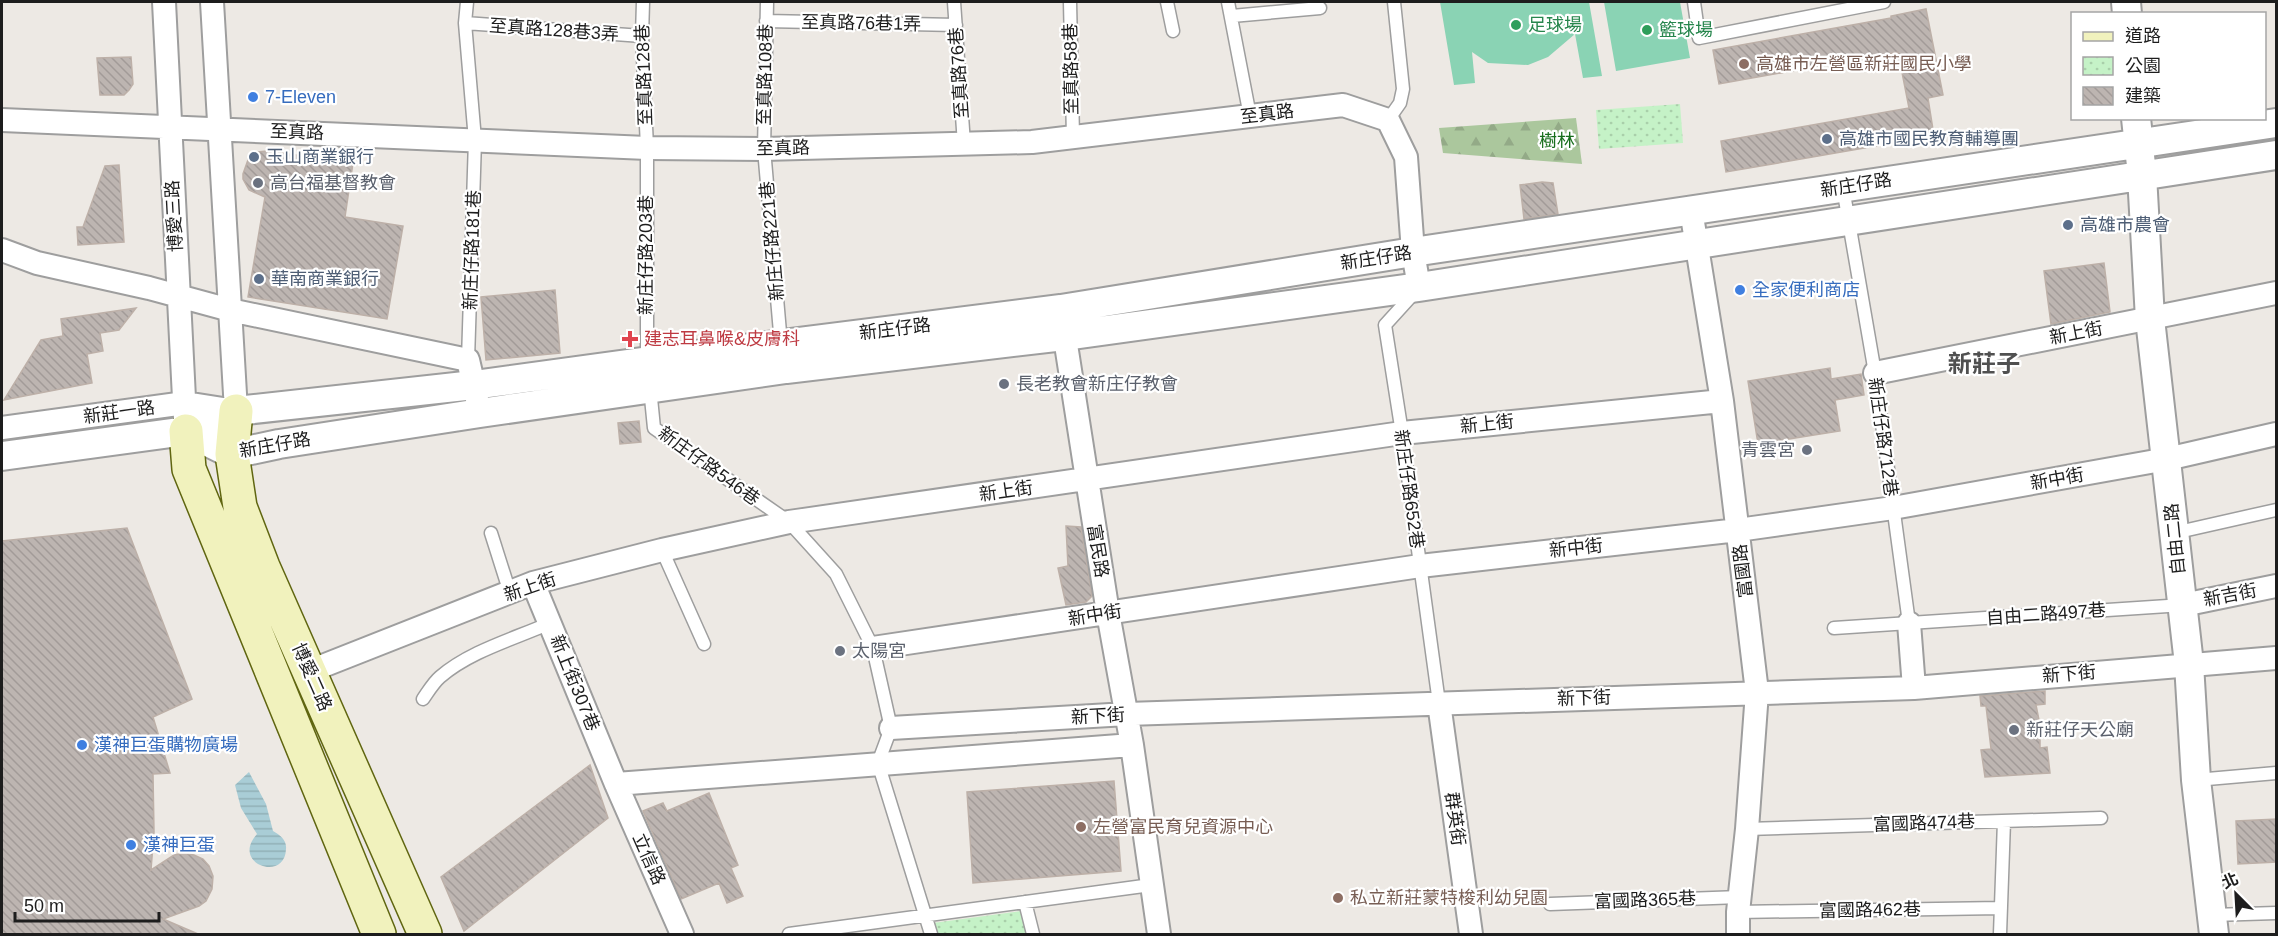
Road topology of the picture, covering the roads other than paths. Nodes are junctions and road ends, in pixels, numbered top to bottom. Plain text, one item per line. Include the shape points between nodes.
1 (164, 2) edge
2 (212, 2) edge
3 (467, 2) edge
4 (643, 2) edge
5 (767, 2) edge
6 (954, 2) edge
7 (1070, 2) edge
8 (1167, 2) edge
9 (1228, 2) edge
10 (1394, 2) edge
11 (1694, 2) edge
12 (1884, 2) edge
13 (1320, 8) dead end
14 (1232, 16) junction
15 (766, 21) junction
16 (465, 23) junction
17 (956, 25) junction
18 (1173, 31) dead end
19 (642, 36) junction
20 (1250, 116) junction
21 (2, 120) edge
22 (1388, 120) junction
23 (2277, 123) edge
24 (169, 127) junction
25 (219, 129) junction
26 (2138, 130) edge
27 (1073, 137) junction
28 (476, 140) junction
29 (964, 144) junction
30 (647, 148) junction
31 (764, 149) junction
32 (2277, 155) edge
33 (2142, 175) junction
34 (1843, 187) junction
35 (1690, 210) junction
36 (1849, 221) junction
37 (1697, 243) junction
38 (2, 250) edge
39 (1413, 252) junction
40 (1419, 287) junction
41 (2277, 293) edge
42 (179, 296) junction
43 (1061, 309) junction
44 (230, 310) junction
45 (2150, 319) junction
46 (1064, 336) junction
47 (783, 356) junction
48 (471, 373) junction
49 (1875, 373) junction
50 (648, 375) junction
51 (1722, 401) junction
52 (236, 411) junction
53 (480, 413) junction
54 (185, 417) junction
55 (2, 428) edge
56 (1402, 433) junction
57 (2277, 434) edge
58 (232, 454) junction
59 (2, 456) edge
60 (2167, 459) junction
61 (1087, 479) junction
62 (1893, 508) junction
63 (2277, 510) edge
64 (789, 522) junction
65 (1738, 530) junction
66 (492, 533) dead end
67 (2174, 533) junction
68 (662, 550) junction
69 (1420, 566) junction
70 (533, 583) junction
71 (2277, 586) edge
72 (510, 593) junction
73 (2183, 604) junction
74 (1108, 613) junction
75 (550, 623) junction
76 (1909, 623) junction
77 (1834, 628) dead end
78 (704, 644) dead end
79 (873, 648) junction
80 (2277, 658) edge
81 (2189, 664) junction
82 (310, 671) junction
83 (1914, 688) junction
84 (1757, 692) junction
85 (423, 699) dead end
86 (1439, 704) junction
87 (1127, 714) junction
88 (891, 729) junction
89 (1132, 745) junction
90 (878, 763) junction
91 (2277, 773) edge
92 (2196, 780) junction
93 (616, 784) junction
94 (2101, 818) dead end
95 (2004, 821) junction
96 (1747, 829) junction
97 (1151, 885) junction
98 (1025, 902) junction
99 (1550, 904) dead end
100 (1739, 904) junction
101 (2001, 908) junction
102 (2277, 913) edge
103 (925, 916) junction
104 (2214, 925) edge
105 (818, 933) edge
106 (379, 934) edge
107 (425, 934) edge
108 (682, 934) edge
109 (789, 934) edge
110 (931, 934) edge
111 (1032, 934) edge
112 (1159, 934) edge
113 (1471, 934) edge
114 (1738, 934) edge
115 (2000, 934) edge

1 - 24 street, 博愛三路
2 - 25 street
3 - 16 lane, 新庄仔路181巷
4 - 19 lane, 至真路128巷
5 - 15 lane, 至真路108巷
6 - 17 lane, 至真路76巷
7 - 27 lane, 至真路58巷
8 - 18 lane
9 - 14 lane
10 - 22 lane via 1403,89 1400,103
11 - 12 lane via 1699,38
13 - 14 lane
14 - 20 lane
15 - 17 lane, 至真路76巷1弄
15 - 31 lane, 至真路108巷
16 - 19 lane, 至真路128巷3弄
16 - 28 lane, 新庄仔路181巷
17 - 29 lane, 至真路76巷
19 - 30 lane, 至真路128巷
20 - 22 street, 至真路 via 1343,105
20 - 27 street, 至真路
21 - 24 street, 至真路
22 - 39 street via 1406,157
23 - 26 street, 新庄仔路
24 - 25 street, 至真路
24 - 42 street, 博愛三路
25 - 28 street, 至真路
25 - 44 street
26 - 33 street, 自由二路
26 - 34 street, 新庄仔路
27 - 29 street, 至真路
28 - 30 street, 至真路
28 - 48 lane, 新庄仔路181巷
29 - 31 street, 至真路
30 - 31 street, 至真路
30 - 50 lane, 新庄仔路203巷
31 - 47 lane, 新庄仔路221巷
32 - 33 street, 新庄仔路
33 - 36 street, 新庄仔路
33 - 45 street, 自由二路
34 - 35 street, 新庄仔路
34 - 36 lane, 新庄仔路712巷
35 - 37 street, 富國路
35 - 39 street, 新庄仔路
36 - 37 street, 新庄仔路
36 - 49 lane, 新庄仔路712巷
37 - 40 street, 新庄仔路
37 - 51 street, 富國路
38 - 42 street, 新庄仔路 via 37,264
39 - 40 street
39 - 43 street, 新庄仔路
40 - 46 street, 新庄仔路
40 - 56 lane, 新庄仔路652巷 via 1384,325
41 - 45 street, 新上街
42 - 44 street, 新庄仔路
42 - 54 street, 博愛三路
43 - 46 street, 富民路
43 - 47 street, 新庄仔路
44 - 48 street, 新庄仔路
44 - 52 street
45 - 49 street, 新上街
45 - 60 street, 自由二路
46 - 47 street, 新庄仔路
46 - 61 street, 富民路
47 - 50 street, 新庄仔路
48 - 50 street, 新庄仔路
48 - 52 street, 新庄仔路
48 - 53 street
49 - 62 lane, 新庄仔路712巷
50 - 53 street, 新庄仔路
50 - 64 lane, 新庄仔路546巷 via 654,428
51 - 56 street, 新上街
51 - 65 street, 富國路
52 - 54 street, 新庄仔路
52 - 58 main road, 博愛二路
53 - 58 street, 新庄仔路
54 - 55 street, 新莊一路
54 - 58 street, 新庄仔路
54 - 59 street, 新莊一路
54 - 106 main road, 博愛二路 via 189,469
56 - 61 street, 新上街
56 - 69 lane, 新庄仔路652巷
57 - 60 street, 新中街
58 - 82 main road, 博愛二路 via 240,507
60 - 62 street, 新中街
60 - 67 street, 自由二路
61 - 64 street, 新上街
61 - 74 street, 富民路
62 - 65 street, 新中街
62 - 76 lane, 新庄仔路712巷
63 - 67 lane
64 - 68 street, 新上街
64 - 79 lane, 新庄仔路546巷 via 836,574
65 - 69 street, 新中街
65 - 84 street, 富國路
66 - 72 lane
67 - 73 street, 自由二路
68 - 70 street, 新上街
68 - 78 lane
69 - 74 street, 新中街
69 - 86 lane, 新庄仔路652巷
70 - 72 street, 新上街
70 - 75 street, 新上街307巷
71 - 73 street, 新吉街
72 - 82 street, 新上街
73 - 76 lane, 自由二路497巷
73 - 81 street, 自由二路
74 - 79 street, 新中街
74 - 87 street, 富民路
75 - 85 lane via 452,667
75 - 93 street, 新上街307巷
76 - 77 lane, 自由二路497巷
76 - 83 street, 新庄仔路712巷
79 - 88 lane, 新庄仔路546巷
80 - 81 street, 新下街
81 - 83 street, 新下街
81 - 92 street, 自由二路
82 - 107 main road, 博愛二路
83 - 84 street, 新下街
84 - 86 street, 新下街
84 - 96 street, 富國路
86 - 87 street, 新下街
86 - 113 street, 群英街
87 - 88 street, 新下街
87 - 89 street, 富民路
88 - 90 lane
89 - 90 street, 新下街
89 - 97 street, 富民路
90 - 93 street, 新下街
90 - 103 lane
91 - 92 lane
92 - 104 street, 自由二路
93 - 108 street, 立信路
94 - 95 lane, 富國路474巷
95 - 96 lane, 富國路474巷
95 - 101 lane
96 - 100 street, 富國路
97 - 98 lane
97 - 112 street, 富民路
98 - 103 lane
98 - 111 lane
99 - 100 lane, 富國路365巷
100 - 101 lane, 富國路462巷
100 - 114 street, 富國路
101 - 115 lane
102 - 104 lane
103 - 105 lane
103 - 110 lane
105 - 109 lane

